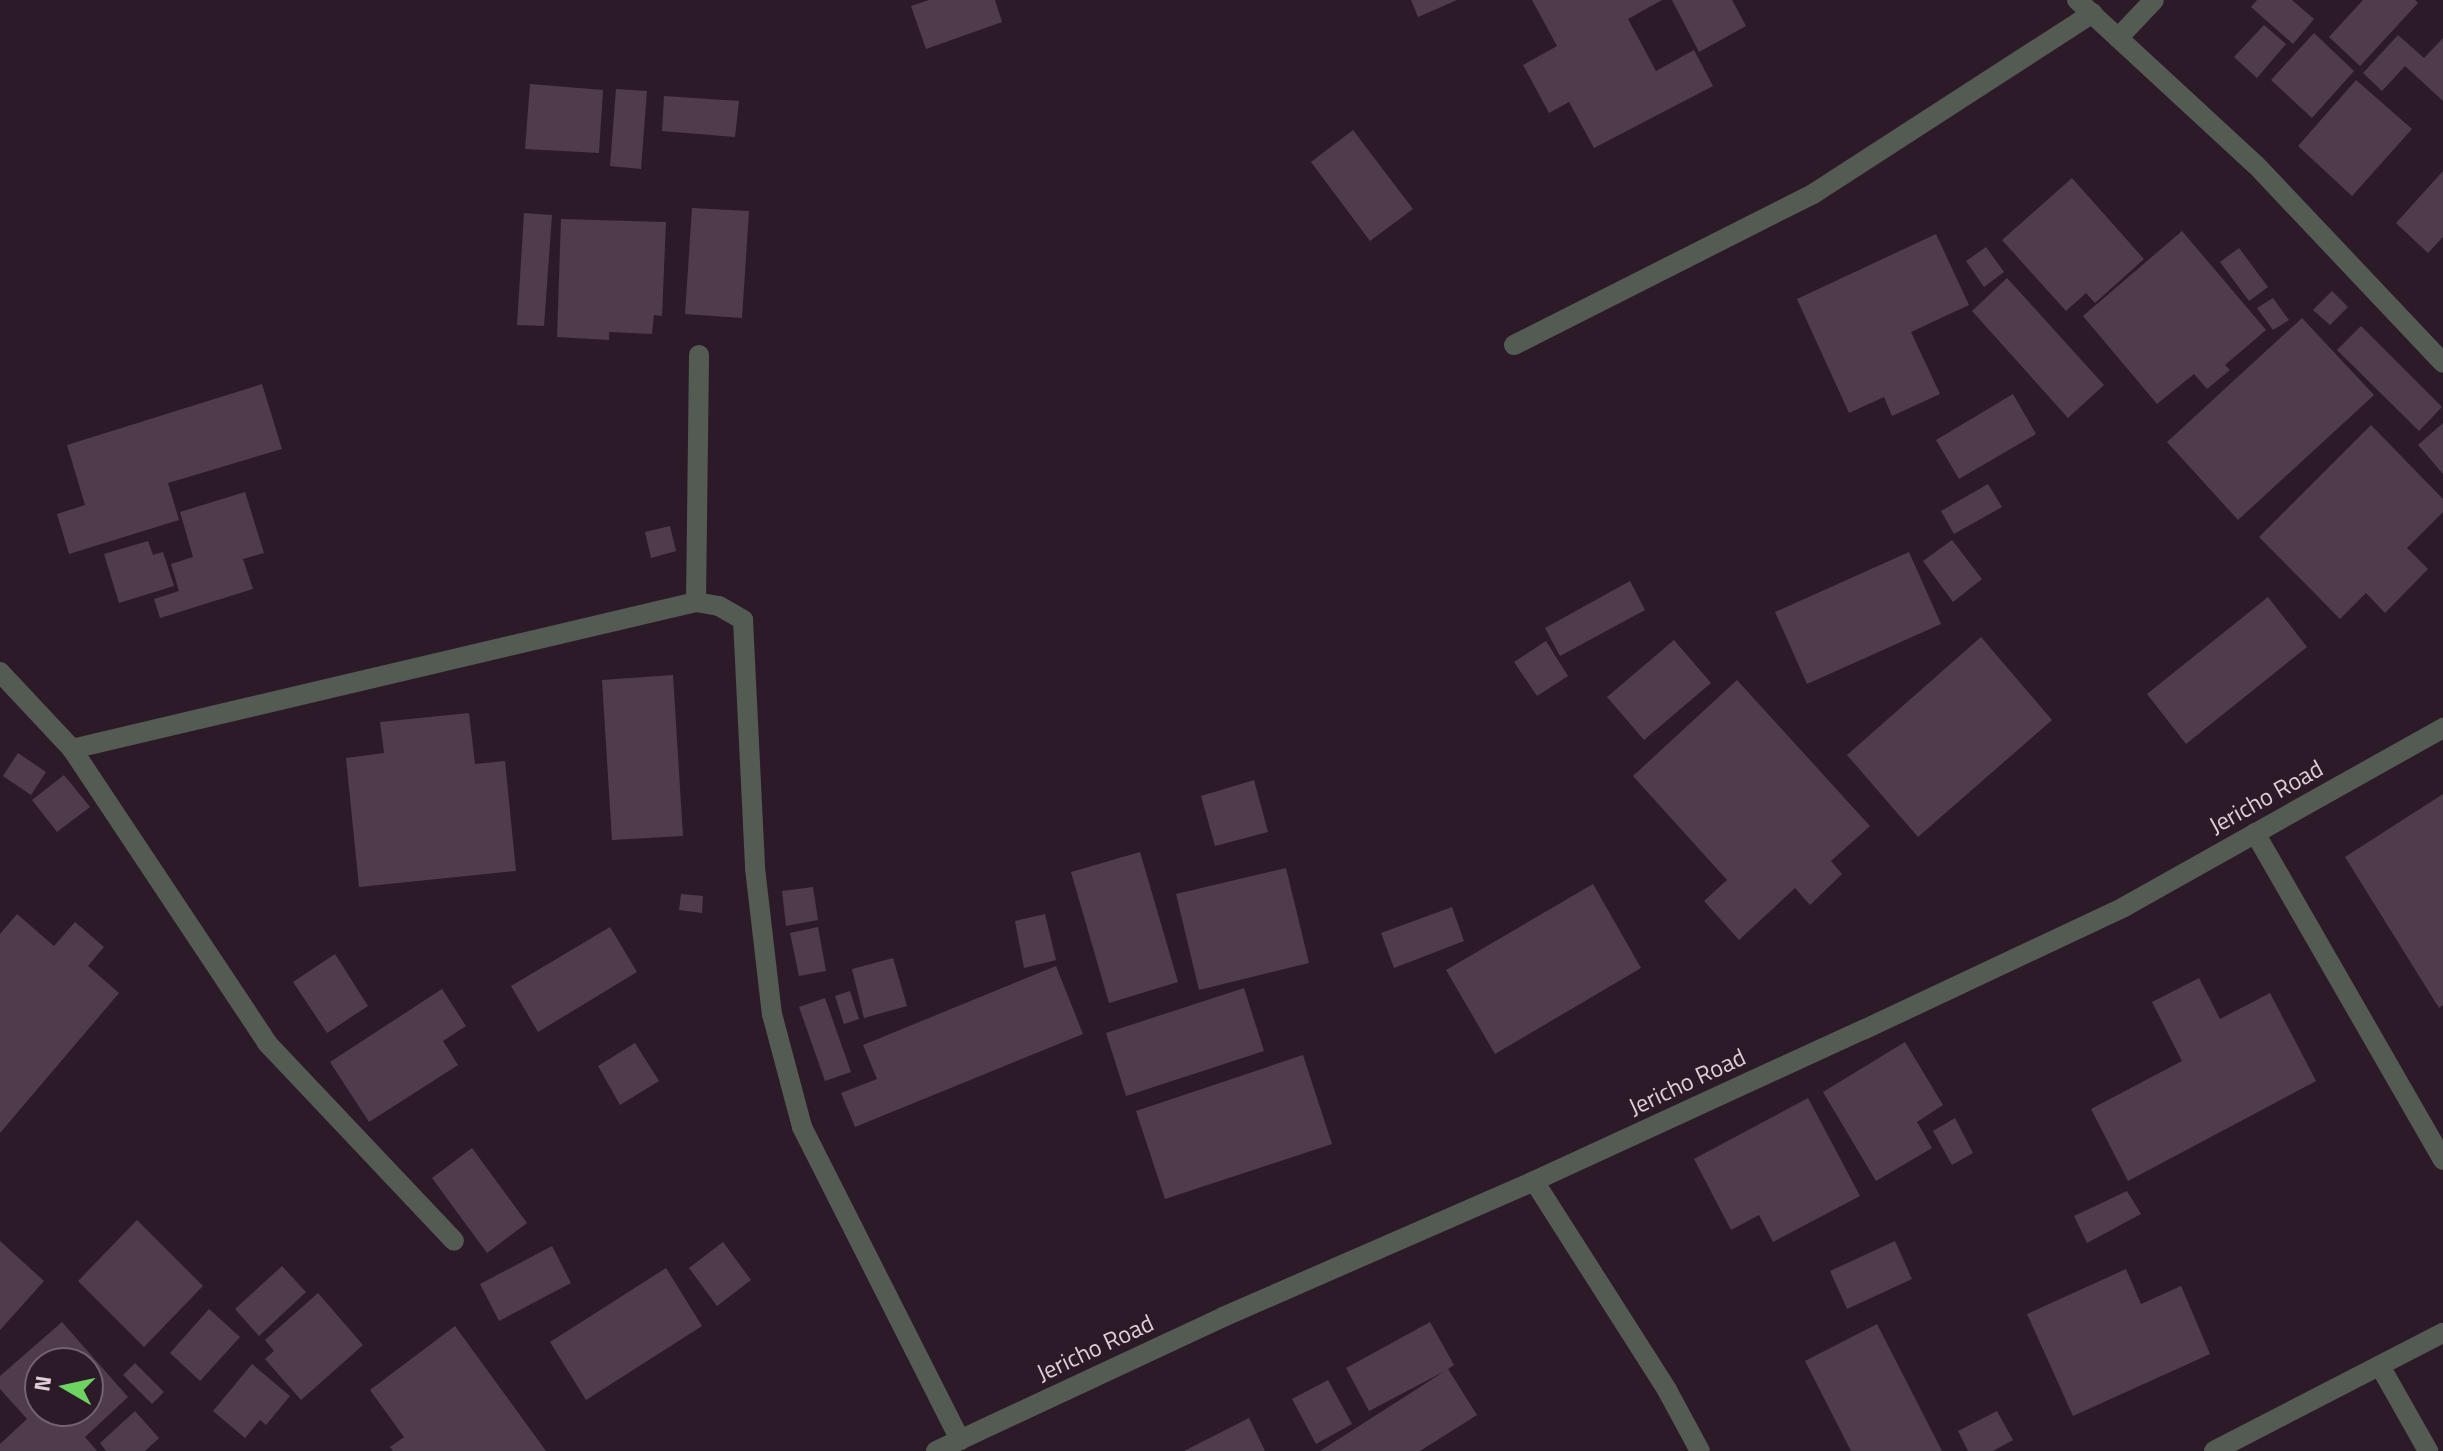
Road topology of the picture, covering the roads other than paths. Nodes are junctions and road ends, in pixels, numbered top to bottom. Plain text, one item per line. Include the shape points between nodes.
1 (2154, 0) edge
2 (2085, 7) edge
3 (2118, 38) junction
4 (1514, 345) dead end
5 (699, 355) dead end
6 (2443, 363) edge
7 (696, 602) junction
8 (0, 672) edge
9 (2443, 728) edge
10 (72, 749) junction
11 (2255, 833) junction
12 (2443, 1160) edge
13 (1534, 1181) junction
14 (454, 1241) dead end
15 (2443, 1333) edge
16 (2380, 1366) junction
17 (960, 1440) junction
18 (936, 1451) edge
19 (1700, 1451) edge
20 (2214, 1451) edge
21 (2428, 1451) edge

1 - 3 street
2 - 3 street
2 - 4 street via 1813,194
3 - 6 street via 2256,165
5 - 7 street
7 - 10 street
7 - 17 street via 719,606 743,620 755,868 772,1014 802,1127
8 - 10 street
9 - 11 street, Jericho Road
10 - 14 street via 267,1043
11 - 12 street
11 - 13 street, Jericho Road via 2124,907
13 - 17 street, Jericho Road
13 - 19 street
15 - 16 street
16 - 20 street
16 - 21 street
17 - 18 street, Jericho Road

